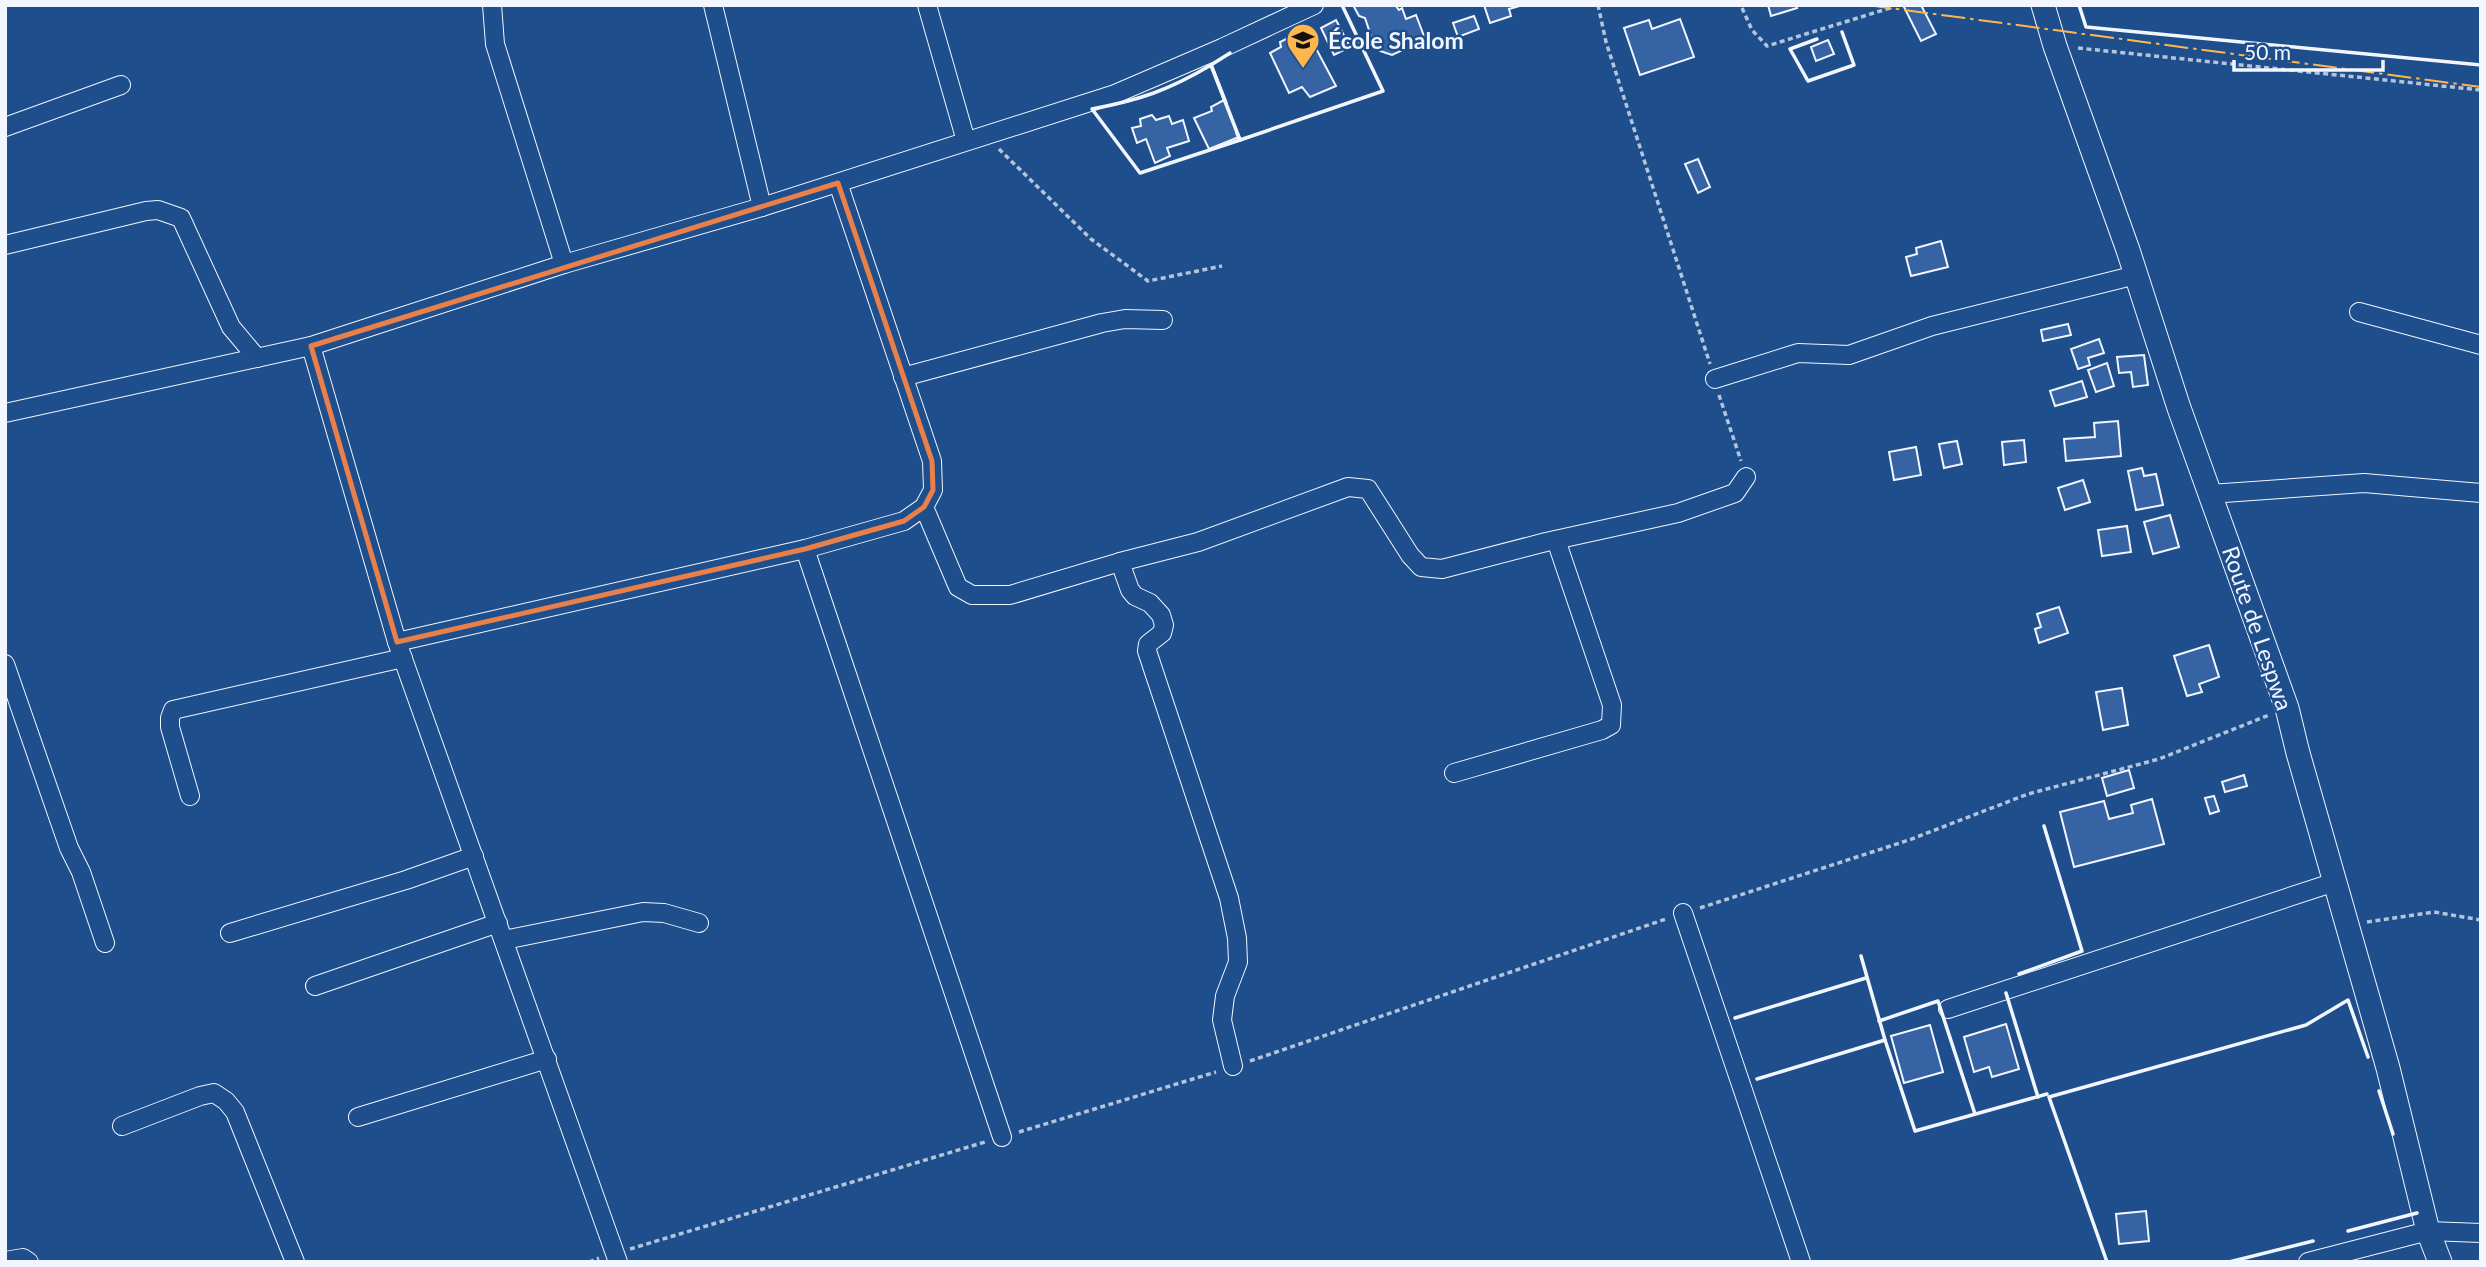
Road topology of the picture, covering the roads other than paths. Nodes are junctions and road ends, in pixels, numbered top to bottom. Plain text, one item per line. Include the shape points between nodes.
1 (492, 5) edge
2 (713, 5) edge
3 (927, 5) edge
4 (1314, 5) edge
5 (2043, 5) edge
6 (121, 85) dead end
7 (5, 127) edge
8 (966, 141) junction
9 (838, 183) junction
10 (762, 207) junction
11 (5, 245) edge
12 (564, 264) junction
13 (2136, 275) junction
14 (2359, 312) dead end
15 (1163, 320) dead end
16 (2481, 345) edge
17 (311, 346) junction
18 (257, 358) junction
19 (903, 377) junction
20 (1714, 379) road end
21 (5, 413) edge
22 (1746, 477) road end
23 (2481, 493) edge
24 (2210, 494) junction
25 (924, 507) junction
26 (1556, 540) junction
27 (805, 549) junction
28 (1120, 562) junction
29 (400, 650) junction
30 (5, 664) edge
31 (1454, 773) dead end
32 (190, 796) dead end
33 (474, 856) junction
34 (2335, 882) junction
35 (1683, 913) road end
36 (498, 922) junction
37 (699, 923) dead end
38 (230, 933) dead end
39 (504, 940) junction
40 (105, 943) dead end
41 (315, 986) dead end
42 (1948, 1009) dead end
43 (547, 1059) junction
44 (1233, 1066) road end
45 (358, 1116) dead end
46 (122, 1126) dead end
47 (1002, 1137) road end
48 (2428, 1231) junction
49 (2481, 1233) edge
50 (617, 1257) edge
51 (5, 1261) edge
52 (29, 1262) edge
53 (295, 1262) edge
54 (1801, 1262) edge
55 (2308, 1262) edge
56 (2440, 1262) edge

1 - 12 street via 495,44
2 - 10 street
3 - 8 street
4 - 8 street via 1115,94
5 - 13 street, Route de Lespwa
6 - 7 street
8 - 9 street
9 - 10 street
9 - 19 street
10 - 12 street
11 - 18 street via 146,211 158,210 181,219 231,327
12 - 17 street
13 - 20 street via 1932,326 1849,355 1798,353
13 - 24 street, Route de Lespwa
14 - 16 street
15 - 19 street via 1102,323
17 - 18 street
17 - 29 street
18 - 21 street
19 - 25 street via 932,461 933,490
22 - 26 street via 1735,493 1678,513
23 - 24 street via 2364,483
24 - 34 street, Route de Lespwa via 2287,708
25 - 27 street via 904,521
25 - 28 street via 958,587 972,595 1010,595
26 - 28 street via 1442,569 1421,567 1368,489 1348,487 1198,542
26 - 31 street via 1612,705 1611,724
27 - 29 street
27 - 47 street
28 - 44 street via 1130,590 1161,615 1162,633 1148,644 1147,651 1229,898 1238,962 1222,1020
29 - 32 street via 173,710 170,727
29 - 33 street
30 - 40 street
33 - 36 street
33 - 38 street
34 - 42 street
34 - 48 street, Route de Lespwa
35 - 54 street
36 - 39 street
36 - 41 street
37 - 39 street via 643,912
39 - 43 street
43 - 45 street
43 - 50 street
46 - 53 street via 200,1096 214,1093 226,1101 235,1112
48 - 49 street
48 - 55 street
48 - 56 street, Route de Lespwa
51 - 52 street via 23,1258

